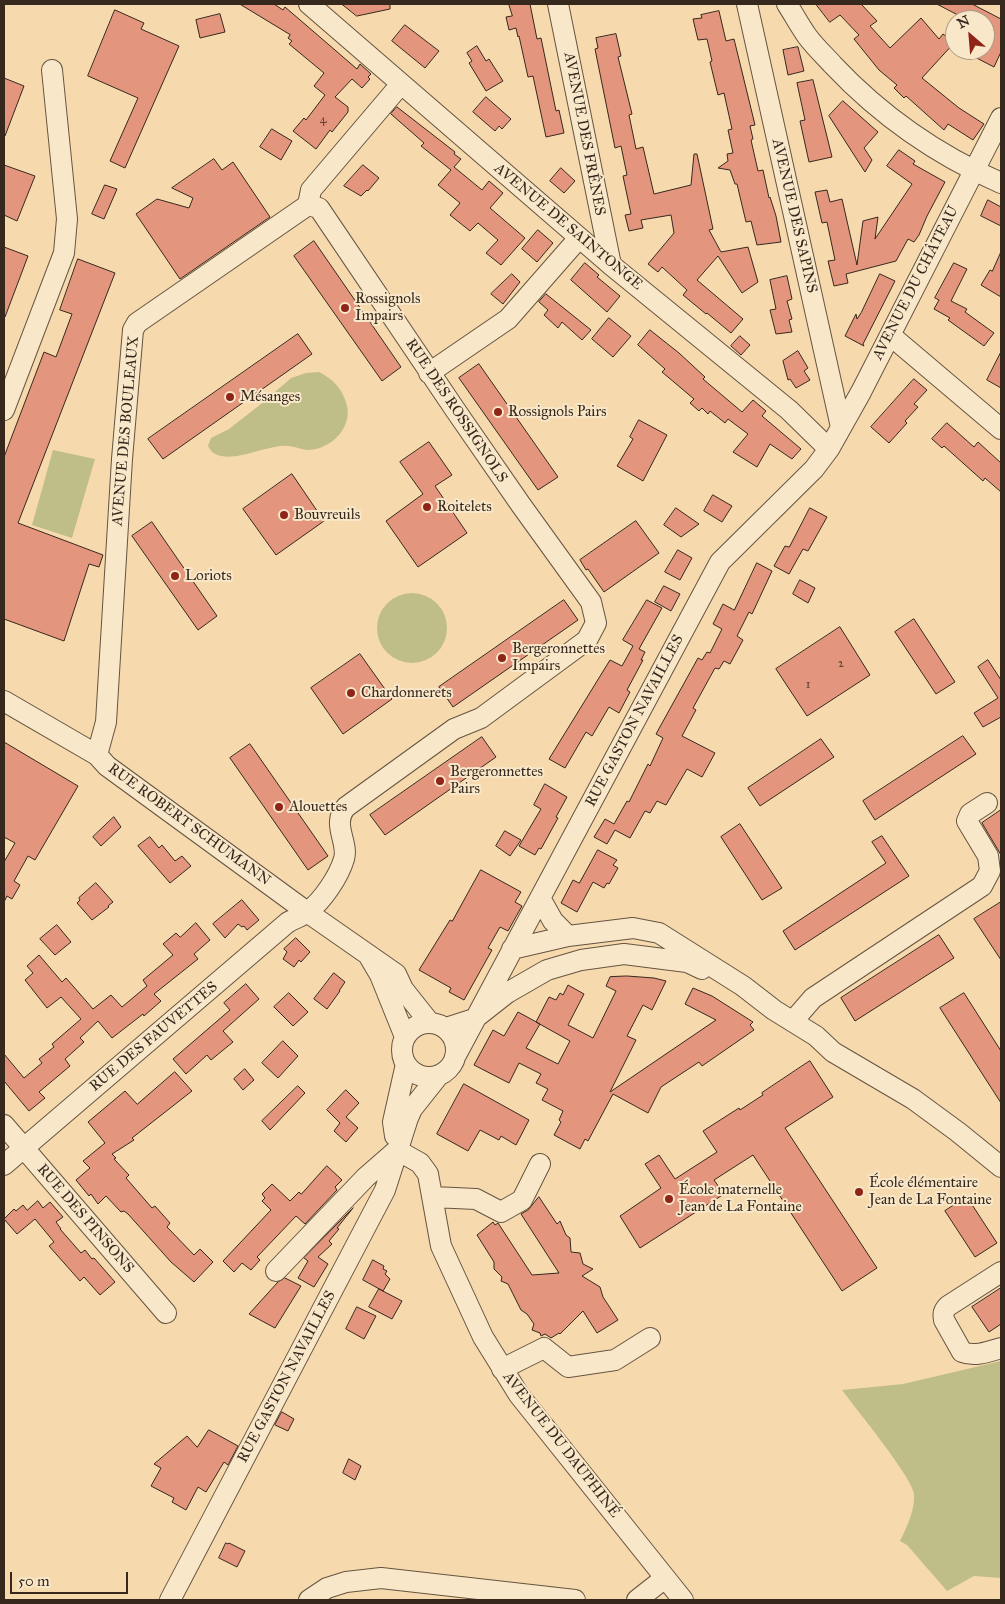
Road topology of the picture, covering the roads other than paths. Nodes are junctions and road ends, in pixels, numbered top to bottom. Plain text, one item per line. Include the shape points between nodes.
1 (309, 4) edge
2 (558, 4) edge
3 (747, 4) edge
4 (787, 4) edge
5 (52, 70) dead end
6 (402, 84) junction
7 (1001, 118) edge
8 (973, 171) junction
9 (1001, 183) edge
10 (308, 205) junction
11 (579, 238) junction
12 (611, 265) junction
13 (890, 335) junction
14 (429, 373) junction
15 (4, 410) edge
16 (841, 427) junction
17 (1001, 429) edge
18 (830, 449) junction
19 (4, 702) edge
20 (97, 755) junction
21 (987, 803) dead end
22 (339, 820) joint
23 (540, 898) junction
24 (307, 912) junction
25 (568, 936) junction
26 (512, 949) junction
27 (370, 958) junction
28 (547, 970) junction
29 (743, 986) junction
30 (474, 1020) junction
31 (793, 1021) junction
32 (438, 1025) junction
33 (816, 1036) junction
34 (405, 1037) junction
35 (456, 1055) junction
36 (406, 1064) junction
37 (439, 1075) junction
38 (4, 1125) edge
39 (23, 1148) junction
40 (397, 1150) junction
41 (1001, 1156) edge
42 (540, 1164) dead end
43 (4, 1165) edge
44 (1001, 1168) edge
45 (432, 1197) junction
46 (276, 1271) dead end
47 (1001, 1272) edge
48 (166, 1313) dead end
49 (650, 1338) dead end
50 (1001, 1348) edge
51 (502, 1368) junction
52 (665, 1578) junction
53 (482, 1595) edge
54 (170, 1600) edge
55 (310, 1600) edge
56 (575, 1600) edge
57 (638, 1600) edge
58 (683, 1600) edge

1 - 6 street, AVENUE DE SAINTONGE
2 - 12 street, AVENUE DES FRÊNES
3 - 16 street, AVENUE DES SAPINS
4 - 8 street via 808,38 854,87 923,142
5 - 15 street via 66,218 64,252
6 - 10 street via 311,190
6 - 11 street, AVENUE DE SAINTONGE
7 - 8 street, AVENUE DU CHÂTEAU
8 - 9 street
8 - 13 street, AVENUE DU CHÂTEAU
10 - 14 street, RUE DES ROSSIGNOLS via 319,208
10 - 20 street, AVENUE DES BOULEAUX via 137,323 133,330 106,722
11 - 12 street, AVENUE DE SAINTONGE
11 - 14 street via 508,319
12 - 18 street, AVENUE DE SAINTONGE via 789,410
13 - 16 street, AVENUE DU CHÂTEAU
13 - 17 street
14 - 22 street, RUE DES ROSSIGNOLS via 591,602 596,622 587,640 481,718 454,729 427,748 346,807
16 - 18 street, AVENUE DU CHÂTEAU
18 - 23 street, RUE GASTON NAVAILLES via 720,562
19 - 20 street, RUE ROBERT SCHUMANN
20 - 24 street, RUE ROBERT SCHUMANN via 107,766
21 - 31 street via 970,814 967,820 988,856 990,871 982,886 813,998
22 - 24 street, RUE DES FAUVETTES via 345,856 338,873 319,901
23 - 25 street via 553,921
23 - 26 street, RUE GASTON NAVAILLES
24 - 27 street, RUE ROBERT SCHUMANN
24 - 39 street, RUE DES FAUVETTES via 287,923
25 - 26 street
25 - 29 street via 633,928 659,933
26 - 28 street
26 - 30 street, RUE GASTON NAVAILLES
27 - 32 street, RUE ROBERT SCHUMANN via 396,974 403,989
27 - 34 street, RUE ROBERT SCHUMANN
28 - 29 street via 581,960 624,954 687,962
28 - 30 street via 507,993
29 - 31 street
30 - 32 street
30 - 35 street, RUE GASTON NAVAILLES
31 - 33 street
32 - 34 street via 420,1024
32 - 35 street via 453,1037
33 - 41 street via 838,1043 904,1085
33 - 44 street via 834,1052 913,1099
34 - 36 street via 402,1054
35 - 37 street via 453,1063
36 - 37 street via 420,1076
36 - 40 street, RUE GASTON NAVAILLES via 393,1122
37 - 40 street, RUE GASTON NAVAILLES via 412,1109
38 - 39 street, RUE DES PINSONS
39 - 43 street, RUE DES FAUVETTES
39 - 48 street, RUE DES PINSONS
40 - 45 street, AVENUE DU DAUPHINÉ via 420,1163 428,1174
40 - 46 street via 366,1177
40 - 54 street, RUE GASTON NAVAILLES via 385,1190
42 - 45 street via 522,1200 501,1212 476,1198
45 - 51 street, AVENUE DU DAUPHINÉ via 441,1246 483,1337
47 - 50 street via 948,1306 943,1314 962,1352 979,1354
49 - 51 street via 616,1360 568,1367 544,1348
51 - 52 street, AVENUE DU DAUPHINÉ via 519,1395
52 - 57 street
52 - 58 street, AVENUE DU DAUPHINÉ
53 - 55 street via 381,1578 346,1582 327,1588
53 - 56 street

